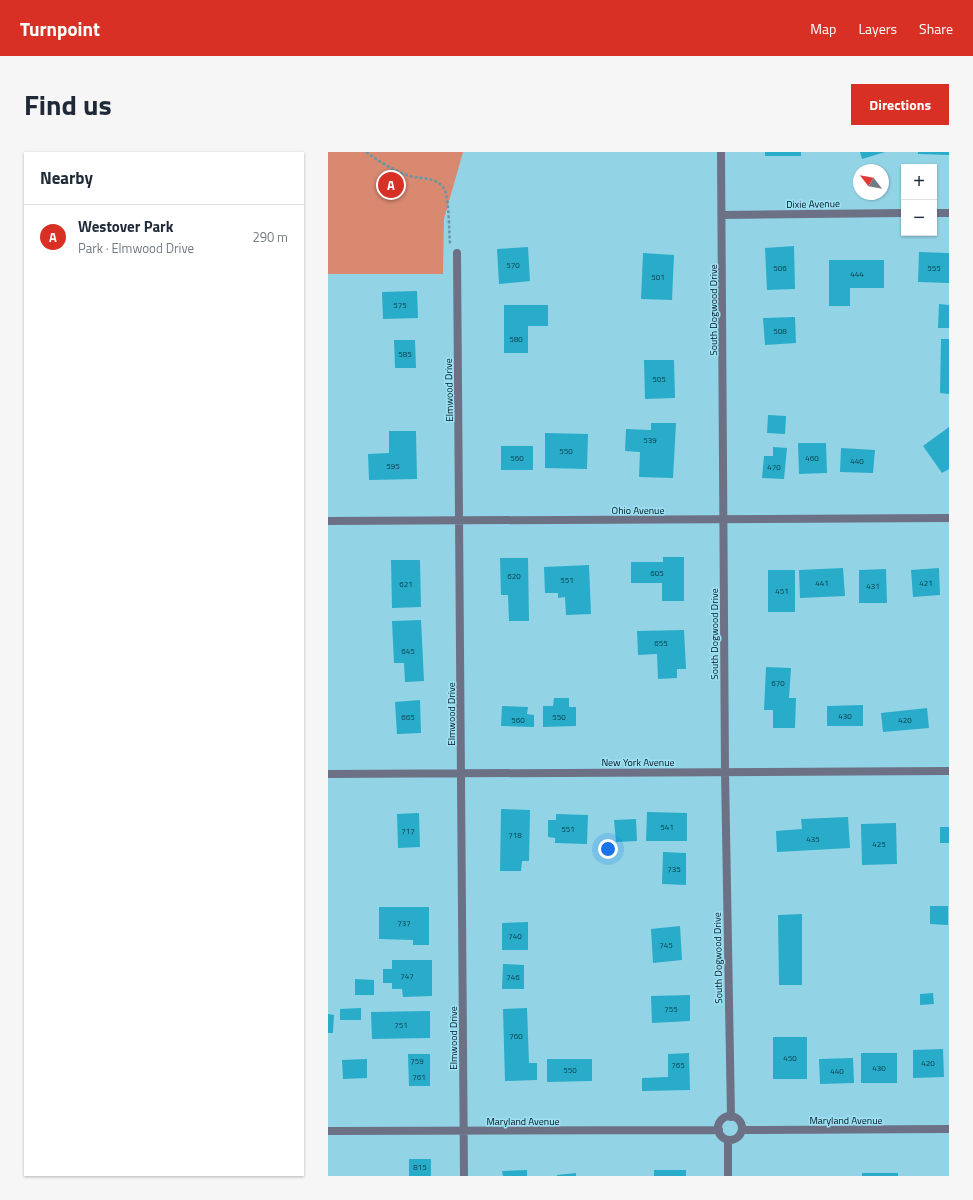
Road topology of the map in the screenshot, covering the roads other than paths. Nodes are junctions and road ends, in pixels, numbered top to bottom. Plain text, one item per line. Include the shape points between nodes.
1 (721, 152) edge
2 (901, 213) edge
3 (937, 213) edge
4 (949, 213) edge
5 (722, 215) junction
6 (457, 253) road end
7 (949, 518) edge
8 (460, 520) junction
9 (724, 520) junction
10 (328, 521) edge
11 (949, 771) edge
12 (725, 772) junction
13 (461, 773) junction
14 (328, 774) edge
15 (731, 1117) junction
16 (949, 1129) edge
17 (719, 1130) junction
18 (742, 1130) junction
19 (328, 1131) edge
20 (463, 1131) junction
21 (728, 1140) junction
22 (464, 1176) edge
23 (728, 1176) edge

1 - 5 street, South Dogwood Drive
2 - 5 street, Dixie Avenue
3 - 4 street
5 - 9 street, South Dogwood Drive
6 - 8 street, Elmwood Drive
7 - 9 street, Ohio Avenue
8 - 9 street, Ohio Avenue
8 - 10 street, Ohio Avenue
8 - 13 street, Elmwood Drive
9 - 12 street, South Dogwood Drive
11 - 12 street, New York Avenue
12 - 13 street, New York Avenue
12 - 15 street, South Dogwood Drive
13 - 14 street, New York Avenue
13 - 20 street, Elmwood Drive
15 - 17 street via 720,1122
15 - 18 street via 740,1122
16 - 18 street, Maryland Avenue
17 - 20 street, Maryland Avenue
17 - 21 street via 721,1136
18 - 21 street via 739,1137
19 - 20 street, Maryland Avenue
20 - 22 street, Elmwood Drive
21 - 23 street

